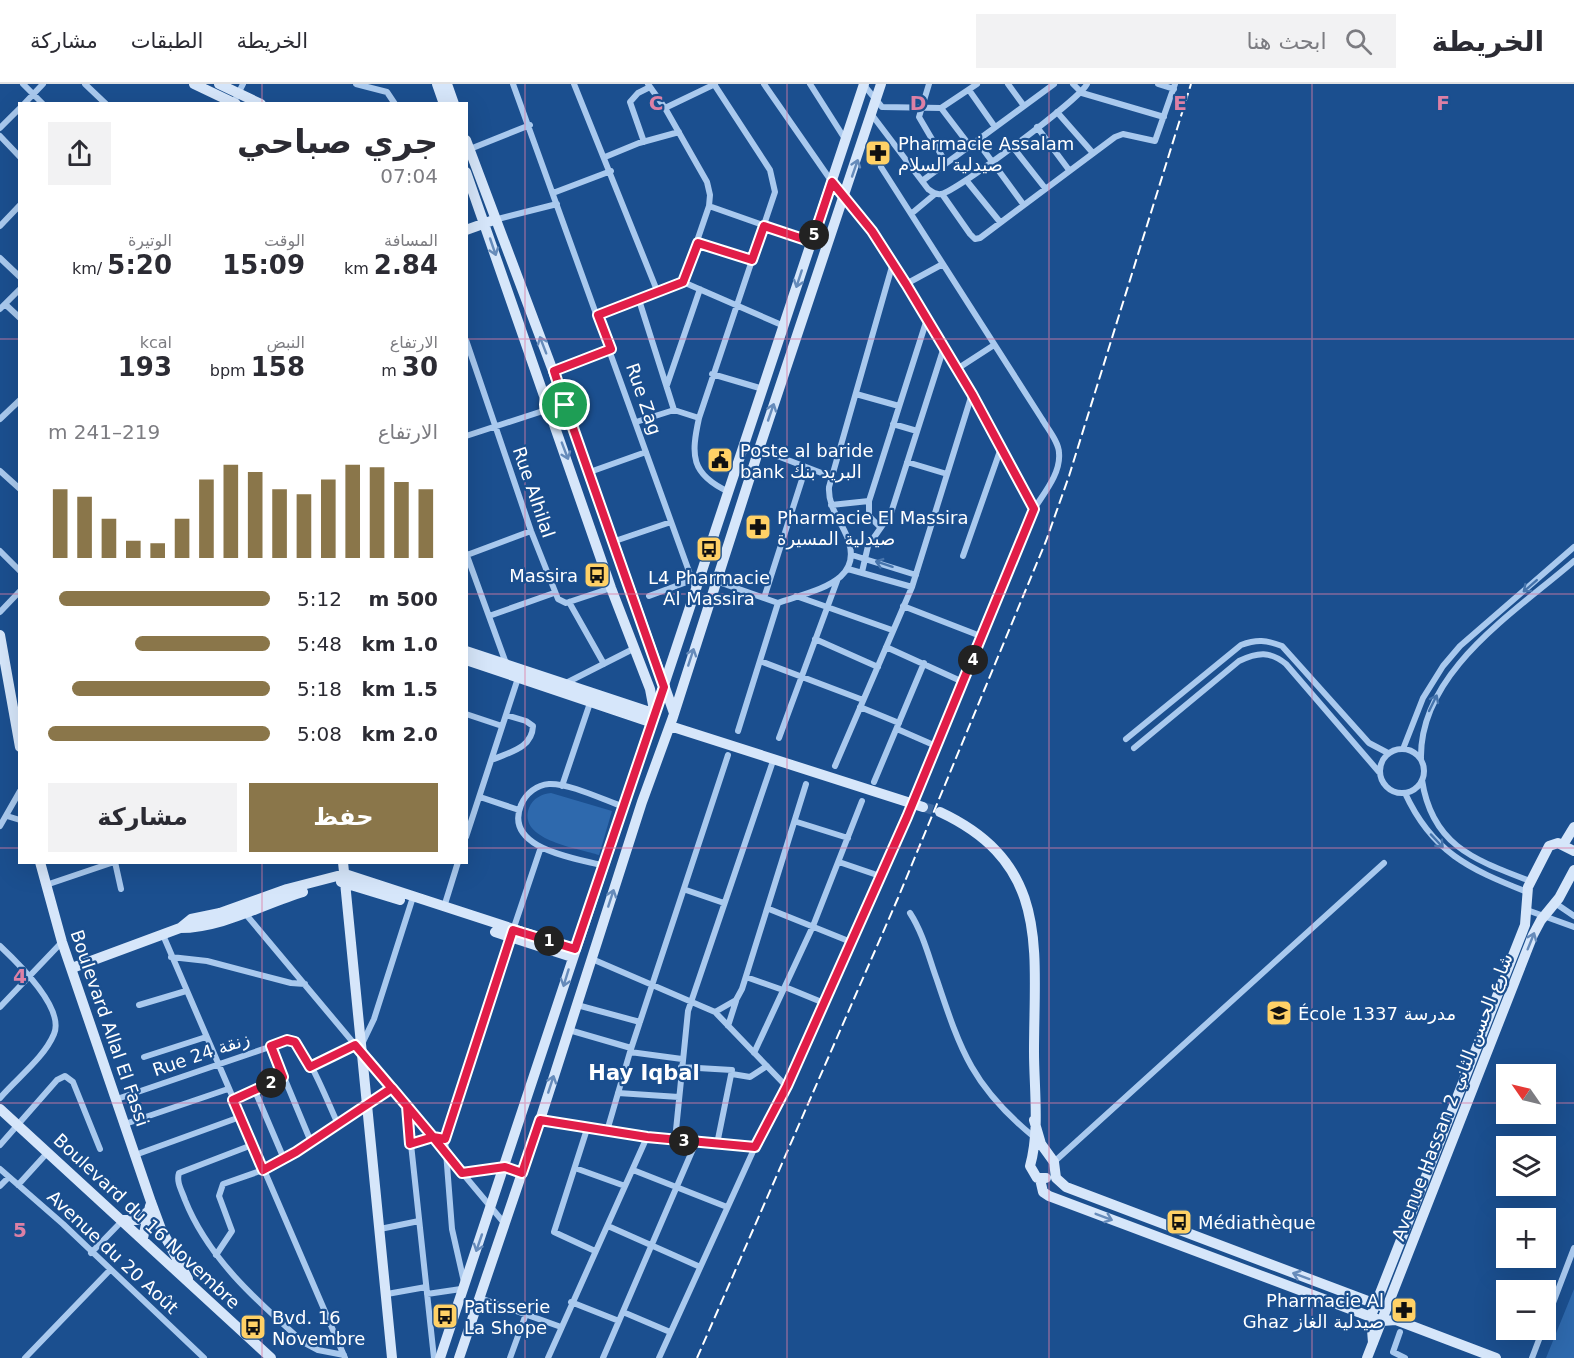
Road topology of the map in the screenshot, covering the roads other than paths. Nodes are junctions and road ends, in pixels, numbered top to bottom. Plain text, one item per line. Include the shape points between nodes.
1 (23, 84) edge
2 (43, 84) edge
3 (85, 84) edge
4 (194, 84) edge
5 (219, 84) edge
6 (356, 84) edge
7 (437, 84) edge
8 (447, 84) edge
9 (513, 84) edge
10 (574, 84) edge
11 (714, 84) edge
12 (810, 84) edge
13 (881, 84) edge
14 (929, 84) edge
15 (977, 84) edge
16 (1008, 84) edge
17 (1072, 84) edge
18 (1087, 84) edge
19 (1158, 84) edge
20 (649, 85) edge
21 (766, 85) edge
22 (864, 85) edge
23 (1049, 85) edge
24 (1174, 86) edge
25 (969, 90) junction
26 (1082, 93) junction
27 (33, 94) junction
28 (237, 97) edge
29 (26, 102) edge
30 (41, 102) edge
31 (104, 102) edge
32 (254, 102) edge
33 (393, 102) edge
34 (443, 102) edge
35 (453, 102) edge
36 (876, 102) junction
37 (1024, 106) junction
38 (665, 108) junction
39 (941, 108) junction
40 (920, 109) junction
41 (18, 110) edge
42 (1058, 112) junction
43 (872, 115) junction
44 (1164, 117) junction
45 (530, 125) junction
46 (995, 127) junction
47 (1037, 127) junction
48 (0, 128) edge
49 (680, 132) junction
50 (0, 136) edge
51 (846, 140) junction
52 (976, 141) junction
53 (644, 142) junction
54 (468, 145) edge
55 (970, 146) junction
56 (1012, 146) junction
57 (1092, 152) junction
58 (18, 155) edge
59 (605, 157) junction
60 (991, 160) junction
61 (946, 163) junction
62 (881, 167) dead end
63 (1069, 170) junction
64 (611, 171) junction
65 (471, 179) edge
66 (966, 180) junction
67 (922, 181) junction
68 (832, 182) junction
69 (1045, 188) junction
70 (553, 193) junction
71 (939, 194) junction
72 (845, 198) junction
73 (557, 204) junction
74 (1023, 204) junction
75 (709, 206) junction
76 (18, 207) edge
77 (911, 214) junction
78 (490, 221) junction
79 (1000, 222) junction
80 (0, 226) edge
81 (764, 226) junction
82 (468, 229) edge
83 (812, 242) junction
84 (698, 243) junction
85 (0, 258) edge
86 (752, 260) junction
87 (893, 263) junction
88 (941, 265) junction
89 (18, 275) edge
90 (683, 282) junction
91 (906, 284) junction
92 (700, 289) junction
93 (18, 291) edge
94 (658, 293) junction
95 (639, 300) junction
96 (737, 304) junction
97 (3, 307) edge
98 (598, 315) junction
99 (18, 317) edge
100 (927, 319) junction
101 (784, 326) junction
102 (780, 337) junction
103 (795, 342) junction
104 (994, 345) junction
105 (468, 346) edge
106 (944, 347) junction
107 (611, 349) junction
108 (957, 369) junction
109 (554, 371) junction
110 (712, 374) junction
111 (667, 386) junction
112 (763, 389) junction
113 (856, 394) junction
114 (972, 394) junction
115 (18, 402) edge
116 (899, 406) junction
117 (549, 409) junction
118 (674, 410) junction
119 (699, 418) junction
120 (0, 419) edge
121 (636, 422) junction
122 (893, 424) junction
123 (495, 427) junction
124 (917, 431) junction
125 (468, 435) edge
126 (1002, 448) junction
127 (759, 449) junction
128 (646, 452) junction
129 (907, 462) junction
130 (806, 467) junction
131 (0, 471) edge
132 (587, 473) junction
133 (947, 474) junction
134 (832, 477) junction
135 (18, 487) edge
136 (729, 492) junction
137 (869, 501) junction
138 (831, 505) junction
139 (1034, 509) junction
140 (671, 522) junction
141 (880, 527) junction
142 (531, 531) junction
143 (715, 532) junction
144 (730, 537) junction
145 (612, 542) junction
146 (1574, 547) edge
147 (1, 554) edge
148 (468, 554) edge
149 (852, 555) junction
150 (963, 556) dead end
151 (468, 557) edge
152 (865, 558) junction
153 (1574, 561) edge
154 (18, 569) edge
155 (849, 569) junction
156 (862, 572) junction
157 (916, 574) junction
158 (716, 581) junction
159 (837, 581) junction
160 (694, 584) junction
161 (912, 586) junction
162 (611, 588) junction
163 (18, 593) edge
164 (554, 593) junction
165 (649, 596) dead end
166 (796, 596) junction
167 (764, 598) junction
168 (569, 602) junction
169 (778, 603) junction
170 (691, 605) junction
171 (903, 606) junction
172 (828, 607) junction
173 (706, 611) junction
174 (0, 612) edge
175 (489, 616) junction
176 (892, 630) junction
177 (0, 634) edge
178 (983, 637) junction
179 (815, 639) junction
180 (886, 647) junction
181 (633, 649) junction
182 (468, 652) edge
183 (468, 660) edge
184 (760, 661) junction
185 (924, 663) junction
186 (604, 664) junction
187 (878, 667) junction
188 (514, 671) junction
189 (802, 676) junction
190 (963, 682) junction
191 (565, 684) junction
192 (664, 687) junction
193 (592, 697) junction
194 (861, 704) junction
195 (673, 710) junction
196 (468, 715) edge
197 (506, 715) junction
198 (652, 715) junction
199 (502, 726) junction
200 (898, 726) junction
201 (669, 727) junction
202 (738, 731) dead end
203 (18, 736) edge
204 (779, 738) dead end
205 (1126, 739) dead end
206 (936, 746) junction
207 (1134, 748) dead end
208 (1403, 749) junction
209 (1388, 753) junction
210 (728, 755) dead end
211 (774, 758) junction
212 (494, 759) junction
213 (1421, 759) junction
214 (835, 766) dead end
215 (1379, 772) junction
216 (1422, 780) junction
217 (874, 782) dead end
218 (806, 784) dead end
219 (562, 786) junction
220 (1405, 793) junction
221 (18, 795) edge
222 (480, 797) junction
223 (862, 801) dead end
224 (624, 807) junction
225 (923, 807) tunnel mouth
226 (519, 810) junction
227 (940, 812) tunnel mouth
228 (8, 816) junction
229 (18, 818) edge
230 (797, 822) junction
231 (0, 826) edge
232 (1574, 827) edge
233 (468, 831) edge
234 (848, 838) junction
235 (1563, 844) junction
236 (541, 848) junction
237 (1574, 850) edge
238 (839, 862) junction
239 (1384, 863) dead end
240 (41, 864) edge
241 (108, 864) edge
242 (115, 864) edge
243 (457, 864) edge
244 (605, 866) junction
245 (1574, 870) edge
246 (345, 873) edge
247 (880, 876) junction
248 (46, 885) junction
249 (1529, 887) junction
250 (121, 889) dead end
251 (686, 890) junction
252 (412, 900) junction
253 (724, 903) junction
254 (1555, 903) junction
255 (443, 908) junction
256 (769, 909) junction
257 (243, 910) junction
258 (1527, 910) junction
259 (910, 913) dead end
260 (1545, 915) junction
261 (1574, 916) edge
262 (813, 926) junction
263 (1574, 927) edge
264 (164, 934) junction
265 (512, 934) junction
266 (62, 942) junction
267 (851, 942) junction
268 (0, 946) edge
269 (574, 953) junction
270 (171, 957) junction
271 (592, 959) junction
272 (72, 968) junction
273 (30, 976) junction
274 (746, 977) junction
275 (305, 984) junction
276 (652, 986) junction
277 (784, 988) junction
278 (186, 991) junction
279 (692, 1000) junction
280 (736, 1000) junction
281 (824, 1003) junction
282 (139, 1005) dead end
283 (577, 1005) junction
284 (0, 1007) edge
285 (715, 1012) junction
286 (640, 1023) junction
287 (728, 1026) junction
288 (569, 1030) junction
289 (206, 1037) junction
290 (271, 1046) junction
291 (360, 1048) junction
292 (631, 1050) junction
293 (754, 1053) junction
294 (144, 1058) dead end
295 (682, 1059) junction
296 (218, 1065) junction
297 (767, 1066) junction
298 (310, 1067) junction
299 (681, 1067) junction
300 (732, 1074) junction
301 (283, 1077) junction
302 (787, 1086) junction
303 (392, 1088) junction
304 (228, 1089) junction
305 (255, 1091) junction
306 (618, 1093) junction
307 (679, 1097) junction
308 (0, 1098) edge
309 (117, 1099) junction
310 (233, 1100) junction
311 (365, 1106) junction
312 (407, 1106) junction
313 (0, 1109) edge
314 (240, 1117) junction
315 (540, 1120) junction
316 (1034, 1120) junction
317 (18, 1124) junction
318 (125, 1124) junction
319 (338, 1124) junction
320 (587, 1129) junction
321 (607, 1131) junction
322 (433, 1137) junction
323 (647, 1137) junction
324 (1034, 1137) junction
325 (445, 1139) junction
326 (675, 1140) junction
327 (311, 1142) junction
328 (696, 1142) junction
329 (410, 1144) junction
330 (717, 1144) junction
331 (0, 1145) edge
332 (252, 1145) junction
333 (755, 1147) junction
334 (100, 1149) dead end
335 (48, 1152) junction
336 (447, 1154) junction
337 (135, 1155) junction
338 (284, 1159) junction
339 (1033, 1159) junction
340 (1051, 1163) junction
341 (1430, 1165) junction
342 (505, 1167) junction
343 (575, 1168) junction
344 (0, 1169) edge
345 (1442, 1169) junction
346 (263, 1170) junction
347 (633, 1170) junction
348 (462, 1173) junction
349 (522, 1173) junction
350 (9, 1177) junction
351 (1040, 1179) junction
352 (18, 1185) junction
353 (0, 1186) edge
354 (626, 1186) junction
355 (678, 1186) junction
356 (1081, 1193) junction
357 (150, 1206) junction
358 (1076, 1206) junction
359 (727, 1207) junction
360 (491, 1209) junction
361 (123, 1220) junction
362 (419, 1221) junction
363 (505, 1224) junction
364 (608, 1226) junction
365 (161, 1229) junction
366 (380, 1229) junction
367 (1185, 1232) junction
368 (147, 1242) junction
369 (653, 1246) junction
370 (1180, 1246) junction
371 (1574, 1248) edge
372 (595, 1251) junction
373 (92, 1253) junction
374 (216, 1255) junction
375 (698, 1266) junction
376 (110, 1270) junction
377 (188, 1279) junction
378 (463, 1286) junction
379 (427, 1290) junction
380 (387, 1294) junction
381 (1556, 1295) edge
382 (480, 1298) junction
383 (571, 1302) junction
384 (1376, 1304) junction
385 (1387, 1308) junction
386 (623, 1312) junction
387 (526, 1314) junction
388 (1371, 1316) junction
389 (1396, 1320) junction
390 (619, 1321) junction
391 (1382, 1321) junction
392 (561, 1327) junction
393 (670, 1332) junction
394 (1400, 1332) dead end
395 (1539, 1340) edge
396 (1373, 1343) junction
397 (344, 1357) edge
398 (25, 1358) edge
399 (204, 1358) edge
400 (271, 1358) edge
401 (392, 1358) edge
402 (434, 1358) edge
403 (440, 1358) edge
404 (459, 1358) edge
405 (510, 1358) edge
406 (548, 1358) edge
407 (603, 1358) edge
408 (659, 1358) edge
409 (1367, 1358) edge
410 (1405, 1358) edge
411 (1496, 1358) edge
412 (1532, 1358) edge

1 - 27 street
2 - 27 street
3 - 31 street
4 - 28 main road
5 - 28 main road
6 - 33 street via 387,92
7 - 34 main road
8 - 35 main road
9 - 45 street, Rue Zag
10 - 59 street
11 - 38 street
11 - 81 street via 770,170 775,192
12 - 51 street
13 - 36 main road
14 - 40 street
15 - 25 street
16 - 37 street
17 - 26 street
18 - 26 street
19 - 24 street
20 - 38 street
20 - 53 street via 630,102
21 - 68 street
22 - 36 street
22 - 51 main road
23 - 37 street
24 - 44 street
25 - 39 street
25 - 46 street
26 - 42 street
26 - 44 street
27 - 29 street
27 - 30 street
28 - 32 main road
36 - 40 street via 888,109
36 - 43 main road
37 - 46 street
38 - 49 street
39 - 40 street
39 - 55 street
40 - 61 street via 923,126
41 - 48 street
42 - 47 street
42 - 57 street
43 - 67 street
72 -> 43 main road
44 - 57 street via 1155,141 1123,134
45 - 54 street
45 - 70 street, Rue Zag
46 - 52 street
47 - 56 street
47 - 63 street
49 - 53 street
49 - 75 street via 706,182
50 - 58 street
51 - 68 main road
52 - 55 street
52 - 60 street
53 - 59 street
54 - 65 main road
55 - 61 street
56 - 60 street
56 - 69 street
57 - 63 street
59 - 64 street
60 - 66 street
60 - 74 street
61 - 67 street
62 - 77 street
63 - 69 street
64 - 70 street
64 - 94 street
65 - 78 main road
66 - 71 street
66 - 79 street
67 - 71 street
68 - 72 street
68 - 83 main road
69 - 74 street
70 - 73 street, Rue Zag
71 - 77 street
71 - 79 street via 975,239
72 - 87 street
72 - 103 main road
73 - 78 street
73 - 98 street, Rue Zag
74 - 79 street
75 - 81 street
75 - 84 street
76 - 80 street
77 - 88 street
78 - 82 main road
109 -> 78 main road
78 -> 117 main road
81 - 83 street
81 - 86 street
83 -> 101 main road
84 - 86 street
84 - 90 street
85 - 89 street
86 - 96 street
87 - 91 street
87 - 113 street
88 - 91 street
88 - 104 street
90 - 92 street
90 - 94 street
91 - 100 street
92 - 96 street
92 - 111 street
93 - 97 street
94 - 95 street
95 - 98 street
95 - 111 street
96 - 101 street
96 - 110 street
97 - 99 street
98 - 107 street, Rue Zag
100 - 106 street
100 - 116 street
101 - 102 main road
102 - 103 main road
102 - 112 main road
127 -> 103 main road
104 - 108 street
104 - 139 street via 1059,450 1052,481
105 - 123 street, Rue Alhilal
106 - 108 street
106 - 124 street
107 - 109 street
107 - 121 street, Rue Zag
108 - 114 street
109 - 132 main road
110 - 112 street
110 - 119 street
111 - 118 street
112 - 136 main road
113 - 116 street
113 - 134 street
114 - 126 street
114 - 133 street
115 - 120 street
116 - 122 street
117 - 123 street
117 -> 162 main road
118 - 119 street
118 - 121 street
119 - 136 street via 693,452 709,483
121 - 128 street, Rue Zag
122 - 124 street
122 - 137 street
123 - 125 street
123 - 142 street, Rue Alhilal
124 - 129 street
126 - 139 street
126 - 150 street
127 - 130 street
127 - 144 main road
128 - 132 street
128 - 140 street, Rue Zag
129 - 133 street
129 - 141 street via 891,513
130 - 134 street
130 - 167 street
131 - 135 street
132 - 145 main road
133 - 157 street
134 - 138 street
136 - 143 main road
137 - 138 street
137 - 141 street via 869,516
138 - 149 street via 851,543
139 - 178 street
140 - 145 street
140 - 160 street, Rue Zag
141 - 152 street
142 - 148 street
142 - 164 street, Rue Alhilal
143 - 144 main road
143 - 160 main road
144 - 158 main road
145 - 192 main road
146 -> 208 street via 1460,646 1443,666 1423,698
147 - 154 street
149 - 152 street
149 - 155 street
151 - 175 street
152 - 156 street
157 -> 152 street
213 -> 153 street via 1425,724 1451,673 1478,644
155 - 156 street
155 - 159 street
156 - 161 street
157 - 161 street
158 - 167 street
158 - 173 main road
159 - 166 street
159 - 172 street
160 - 165 street
160 - 170 main road
161 - 171 street
162 - 168 street
162 - 181 main road
163 - 174 street
164 - 168 street via 561,602
164 - 175 street
166 - 169 street
166 - 172 street
167 - 169 street
168 - 186 street
169 - 184 street
170 - 173 main road
170 - 192 main road
171 - 176 street
171 - 178 street
172 - 176 street
172 - 179 street
195 -> 173 main road
175 - 188 street
176 - 180 street
177 - 203 main road
178 - 190 street
179 - 187 street
179 - 189 street
180 - 185 street
180 - 187 street
181 - 186 street
181 - 198 main road via 650,688
182 - 188 main road
183 - 188 main road
184 - 189 street
184 - 202 street
185 - 190 street
185 - 200 street
186 - 191 street
187 - 194 street
188 - 191 main road
188 - 193 main road
188 - 197 street
189 - 194 street
189 - 204 street
190 - 206 street
191 - 193 main road
192 - 195 main road
192 - 198 main road
193 - 198 main road
193 - 219 street
194 - 200 street
194 - 214 street
195 - 198 main road via 663,703
195 - 201 main road
196 - 199 street
197 - 199 street
197 - 212 street via 526,721 533,726 533,732 525,745
198 - 201 main road via 657,733
198 - 224 main road
199 - 212 street
200 - 206 street
200 - 217 street
201 - 211 main road
271 -> 201 main road
205 - 209 street via 1241,645 1255,640 1282,646 1369,743
206 - 247 street
207 - 215 street via 1239,661 1265,653 1286,664
208 - 209 street
208 - 213 street
209 - 215 street
210 - 251 street
211 - 225 main road
211 - 253 street
212 - 222 street
213 - 216 street
215 - 220 street via 1386,786
216 - 220 street
216 - 249 street via 1429,811 1452,843
218 - 230 street
219 - 224 street
219 - 226 street via 540,786 523,800
220 -> 249 street via 1422,825 1447,852 1478,872
221 - 228 street
222 - 226 street
222 - 233 street
223 - 234 street
224 - 244 main road
226 - 236 street via 520,828
227 - 316 main road via 960,821 993,847 1018,879 1028,906 1034,938
228 - 229 street
228 - 231 street
230 - 234 street
230 - 256 street
232 - 235 main road, Avenue Hassan 2 شارع الحسن الثاني
234 - 238 street
235 - 237 main road
235 - 249 main road, Avenue Hassan 2 شارع الحسن الثاني via 1553,843 1545,849
236 - 244 street
236 - 265 street
238 - 247 street
238 - 262 street
239 - 340 street
240 - 248 main road, Boulevard Allal El Fassi
241 - 248 street
242 - 250 street
243 - 255 street
244 - 269 main road
245 - 254 main road, Avenue Hassan 2 شارع الحسن الثاني
246 - 252 main road
246 - 257 main road via 287,889
246 - 291 main road
247 - 267 street
248 - 266 main road, Boulevard Allal El Fassi
249 - 258 main road, Avenue Hassan 2 شارع الحسن الثاني
251 - 253 street
251 - 276 street
252 - 255 main road
252 - 265 main road
252 - 291 street via 374,1018
253 - 279 street
254 - 260 main road, Avenue Hassan 2 شارع الحسن الثاني
254 - 261 street
255 - 265 main road
256 - 262 street
256 - 274 street
257 - 264 main road via 191,919
257 - 275 street
258 - 260 street
258 - 341 main road, Avenue Hassan 2 شارع الحسن الثاني via 1525,925
259 - 324 street via 966,1059 990,1096
260 - 263 street
345 -> 260 main road, Avenue Hassan 2 شارع الحسن الثاني via 1533,935
262 - 267 street
262 - 277 street
264 - 270 street
264 - 272 main road
265 - 269 main road
265 - 325 street
266 - 272 main road, Boulevard Allal El Fassi
266 - 273 street
267 - 281 street
268 - 273 street
269 -> 342 main road
270 - 275 street via 207,961
270 - 278 street
271 - 276 street
271 - 283 main road
272 - 309 main road, Boulevard Allal El Fassi
273 - 284 street
273 - 308 street via 50,1007 55,1031
274 - 277 street
274 - 280 street
275 - 291 street
276 - 279 street
276 - 286 street
277 - 281 street
277 - 293 street
278 - 282 street
278 - 289 street
279 - 285 street
279 - 295 street
280 - 285 street
280 - 287 street
281 - 302 street
283 - 286 street
283 - 288 main road
285 - 287 street
286 - 292 street
287 - 293 street
288 - 292 street
315 -> 288 main road
289 - 294 street
289 - 296 street
290 - 296 street, Rue 24 زنقة
290 - 298 street, Rue 24 زنقة via 287,1040 295,1042
290 - 301 street
291 - 298 street
291 - 303 street
291 - 311 main road
292 - 295 street
292 - 306 street
293 - 297 street
295 - 299 street
296 - 304 street
296 - 309 street, Rue 24 زنقة
297 - 300 street via 750,1077
297 - 302 street
298 - 319 street
299 - 300 street via 723,1068 732,1070
299 - 307 street
300 - 330 street
301 - 305 street
301 - 327 street
302 - 333 street
303 - 311 street
303 - 312 street
304 - 310 street
304 - 318 street
305 - 310 street
305 - 338 street
306 - 307 street
306 - 321 street
307 - 326 street
309 - 318 main road, Boulevard Allal El Fassi
310 - 314 street
311 - 319 street
311 - 366 main road
312 - 322 street
312 - 329 street
313 - 317 main road, Boulevard du 16 Novembre
314 - 332 street
314 - 337 street
315 - 320 street
315 - 349 main road
316 - 324 main road
316 - 340 main road
317 - 331 street
317 - 334 street via 65,1076 73,1082
317 - 335 main road, Boulevard du 16 Novembre
318 - 337 main road, Boulevard Allal El Fassi
319 - 327 street
320 - 321 street
320 - 343 street
321 - 323 street
322 - 325 street
322 - 329 street
322 - 336 street
323 - 326 street
323 - 347 street
324 - 339 main road
325 - 336 street
326 - 328 street
327 - 338 street
328 - 330 street
328 - 355 street
329 - 362 street
330 - 333 street
332 - 346 street
332 - 374 street via 178,1175 194,1222
333 - 359 street
335 - 352 street
335 - 361 main road, Boulevard du 16 Novembre
336 - 348 street
336 - 378 street via 452,1229
337 - 357 main road, Boulevard Allal El Fassi
338 - 346 street
339 - 340 main road via 1037,1155
339 - 351 main road via 1030,1170
340 - 351 main road via 1045,1179
340 - 356 main road via 1060,1183
341 - 345 main road
341 - 384 main road, Avenue Hassan 2 شارع الحسن الثاني
342 - 348 street
342 - 349 street
342 - 360 main road
343 - 354 street
343 - 372 street via 554,1232
344 - 350 street, Avenue du 20 Août
345 - 385 main road, Avenue Hassan 2 شارع الحسن الثاني
346 - 374 street via 221,1186 219,1196 232,1231
346 - 397 street
347 - 354 street
347 - 355 street
348 - 360 street
349 - 363 main road
350 - 352 street, Avenue du 20 Août
350 - 353 street
351 - 358 main road via 1043,1192
352 - 373 street, Avenue du 20 Août
354 - 364 street
355 - 359 street
355 - 369 street
356 - 358 main road
356 - 367 main road
357 - 361 main road via 137,1220
357 - 365 main road, Boulevard Allal El Fassi
357 - 368 main road
358 -> 370 main road
359 - 375 street
360 - 363 street
360 -> 378 main road
361 - 368 main road, Boulevard du 16 Novembre
361 - 373 street
362 - 366 street
362 - 379 street
363 - 382 main road
364 - 369 street
364 - 372 street
365 - 368 main road
365 - 377 main road, Boulevard Allal El Fassi
366 - 380 main road
367 - 370 main road
384 -> 367 main road
368 - 377 main road, Boulevard du 16 Novembre
369 - 375 street
369 - 386 street
370 - 388 main road
371 - 381 street
372 - 383 street
373 - 376 street, Avenue du 20 Août
374 - 397 street via 303,1342
375 - 393 street
376 - 398 street
376 - 399 street, Avenue du 20 Août
377 - 400 main road, Boulevard du 16 Novembre
378 - 379 street
378 - 403 main road
379 - 380 street
379 - 402 street
380 - 401 main road
382 - 387 street
382 - 404 main road
383 - 390 street
383 - 392 street
384 - 385 main road
384 - 388 main road, Avenue Hassan 2 شارع الحسن الثاني
385 - 389 main road
385 - 391 main road, Avenue Hassan 2 شارع الحسن الثاني
386 - 390 street
386 - 393 street
387 - 392 street
387 - 405 street
388 - 391 main road
388 - 396 main road, Avenue Hassan 2 شارع الحسن الثاني
389 - 391 main road
389 - 411 main road
390 - 407 street
391 - 396 main road, Avenue Hassan 2 شارع الحسن الثاني
392 - 406 street
393 - 408 street
394 - 410 street via 1393,1352
395 - 412 street
396 - 409 main road, Avenue Hassan 2 شارع الحسن الثاني

